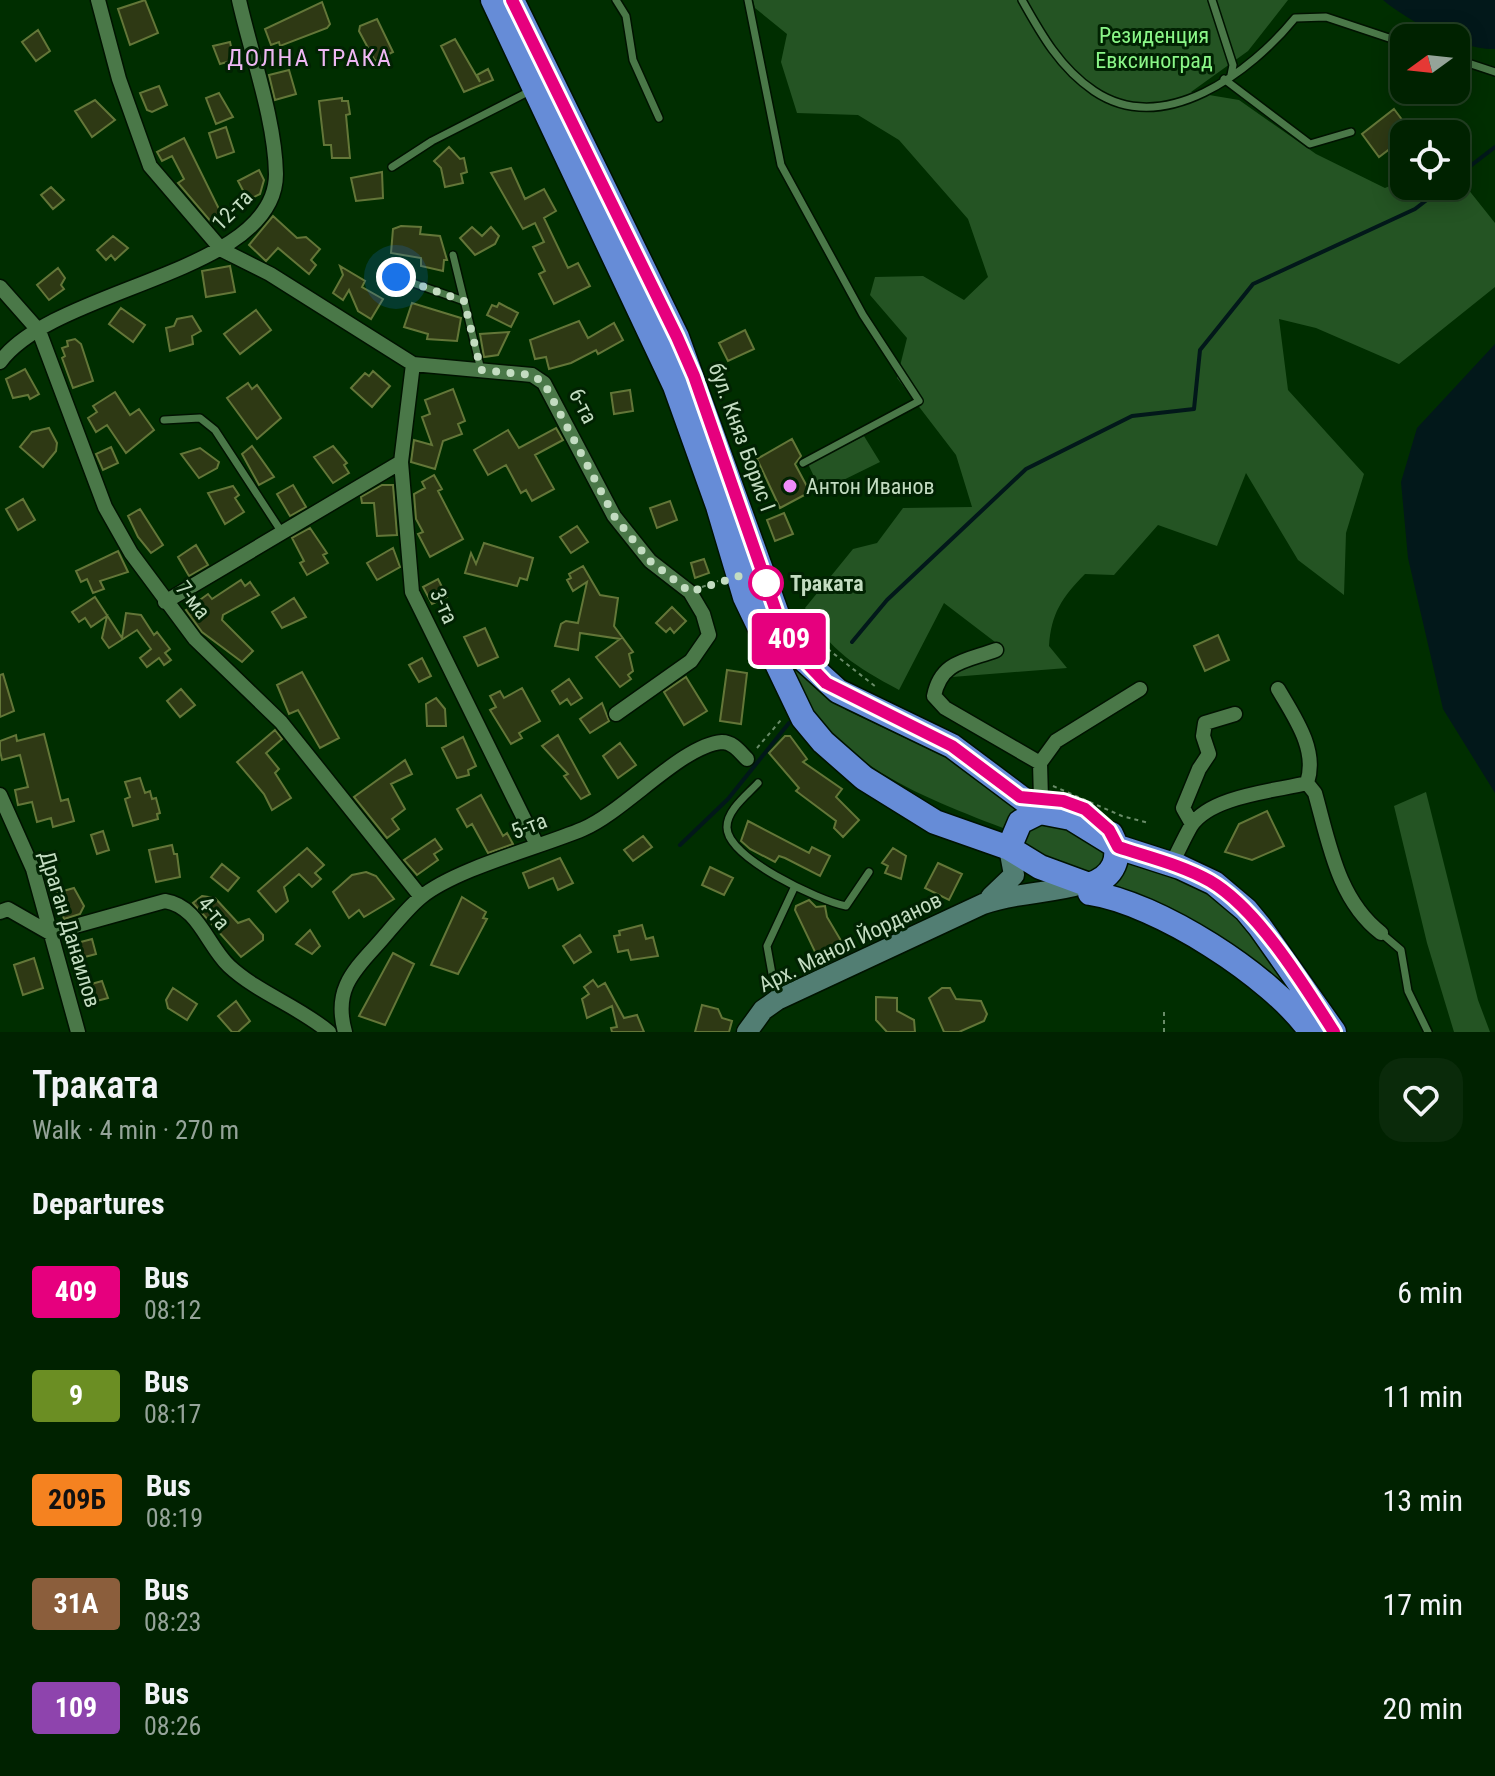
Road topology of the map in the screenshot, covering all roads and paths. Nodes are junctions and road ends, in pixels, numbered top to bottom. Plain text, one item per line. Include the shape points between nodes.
1 (98, 0) edge
2 (239, 0) edge
3 (493, 0) edge
4 (512, 0) edge
5 (616, 0) edge
6 (748, 0) edge
7 (1022, 0) edge
8 (1212, 0) edge
9 (1390, 39) edge
10 (1470, 64) edge
11 (1495, 72) edge
12 (1228, 77) junction
13 (535, 88) junction
14 (659, 118) dead end
15 (1351, 132) dead end
16 (392, 167) dead end
17 (222, 250) junction
18 (453, 255) dead end
19 (396, 277) dead end
20 (0, 287) edge
21 (464, 301) junction
22 (39, 331) junction
23 (0, 362) edge
24 (413, 364) junction
25 (481, 370) junction
26 (164, 420) dead end
27 (401, 462) junction
28 (803, 463) dead end
29 (281, 531) junction
30 (739, 576) junction
31 (690, 592) junction
32 (165, 602) junction
33 (996, 650) dead end
34 (1140, 689) dead end
35 (1278, 689) dead end
36 (788, 693) junction
37 (616, 714) dead end
38 (1235, 714) dead end
39 (747, 759) joint
40 (1040, 763) junction
41 (758, 783) dead end
42 (1307, 783) junction
43 (0, 795) edge
44 (1035, 797) junction
45 (1149, 823) dead end
46 (1192, 824) junction
47 (537, 845) junction
48 (1118, 847) junction
49 (1009, 848) junction
50 (1171, 865) junction
51 (869, 872) dead end
52 (795, 886) junction
53 (1085, 888) junction
54 (421, 897) junction
55 (983, 904) junction
56 (0, 912) edge
57 (50, 933) junction
58 (1381, 933) joint
59 (777, 1000) junction
60 (1164, 1011) dead end
61 (78, 1032) edge
62 (329, 1032) edge
63 (345, 1032) edge
64 (747, 1032) edge
65 (1164, 1032) edge
66 (1311, 1032) edge
67 (1334, 1032) edge
68 (1428, 1032) edge

1 - 17 street, 6-та via 150,166
2 - 17 street, 12-та via 276,172 270,206 248,232
3 - 13 highway, бул. Княз Борис I
4 - 44 highway, бул. Княз Борис I via 694,376 777,614 794,647 826,683 952,746
5 - 14 lane via 626,16 633,60
6 - 28 lane via 781,165 863,315 919,401
7 - 12 lane via 1057,59 1095,92 1132,105 1159,107 1185,101
8 - 12 lane via 1233,65
9 - 12 lane via 1310,15 1295,18 1252,62
10 - 11 lane
12 - 15 lane via 1310,144
13 - 16 lane
13 - 30 highway, бул. Княз Борис I via 675,386
17 - 22 street, 12-та via 102,297
17 - 24 street, 6-та
18 - 21 lane
19 - 21 lane
20 - 22 street, 7-ма
21 - 25 lane
22 - 23 street, 12-та via 16,344
22 - 32 street, 7-ма via 105,507
24 - 25 street, 6-та
24 - 27 street, 3-та
25 - 31 street, 6-та via 532,375 544,383 614,516 650,561
26 - 29 lane via 200,418 215,430
27 - 29 street
27 - 47 street, 3-та via 412,592
29 - 32 street
30 - 31 path
30 - 36 highway, бул. Княз Борис I
31 - 37 street, 6-та via 707,625 703,648
32 - 54 street, 7-ма via 195,639 281,722
33 - 40 street via 950,666 938,677 934,696 945,708
34 - 40 street via 1056,741
35 - 42 street via 1310,754
36 - 39 path via 786,715
36 - 49 highway, бул. Княз Борис I via 823,742 864,778 935,822
38 - 46 street via 1205,723 1202,729 1209,754 1183,808
39 - 47 street, 5-та via 723,742 704,748 586,828
40 - 44 street
41 - 52 lane via 730,814 727,833 742,855
42 - 46 street via 1235,798
42 - 58 street via 1315,793 1346,890 1363,919
43 - 57 street, Драган Данаилов via 33,869
44 - 45 path
44 - 48 highway via 1085,809 1109,830
44 - 49 highway
46 - 50 street
47 - 54 street, 5-та
48 - 50 highway
48 - 53 highway via 1109,874
49 - 53 highway via 1034,876
49 - 55 street, Арх. Манол Йорданов via 1014,875
50 - 67 highway via 1214,883 1246,910
51 - 52 lane via 846,906
52 - 59 lane via 767,946
53 - 55 street, Арх. Манол Йорданов via 1019,892
53 - 66 highway via 1188,933 1252,972
54 - 63 street, 5-та via 350,975 340,1009
55 - 59 street, Арх. Манол Йорданов
56 - 57 street via 8,909
57 - 61 street, Драган Данаилов
57 - 62 street, 4-та via 165,901 175,903 193,916 230,967
58 - 68 lane via 1401,950 1408,991
59 - 64 street, Арх. Манол Йорданов
60 - 65 path

